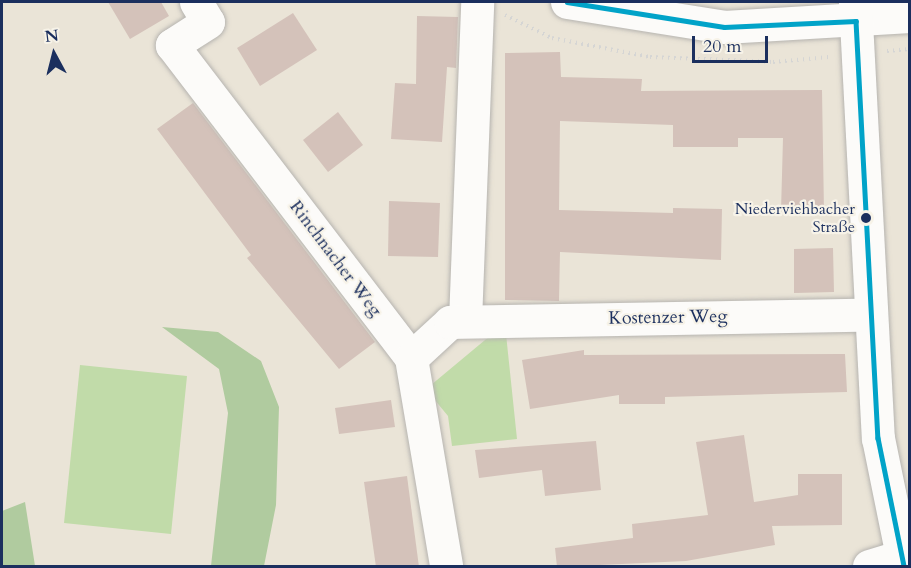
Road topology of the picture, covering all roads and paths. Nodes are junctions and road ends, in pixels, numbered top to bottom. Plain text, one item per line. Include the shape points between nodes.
1 (196, 2) edge
2 (477, 2) edge
3 (589, 4) edge
4 (856, 11) edge
5 (909, 16) edge
6 (871, 315) junction
7 (465, 321) junction
8 (411, 358) junction
9 (891, 563) edge
10 (446, 567) edge

1 - 8 street, Rinchnacher Weg via 208,22 172,45
2 - 7 street
3 - 4 street via 724,27
4 - 5 street
4 - 6 street
6 - 7 street, Kostenzer Weg
6 - 9 street
7 - 8 street, Kostenzer Weg via 450,322
8 - 10 street, Rinchnacher Weg

